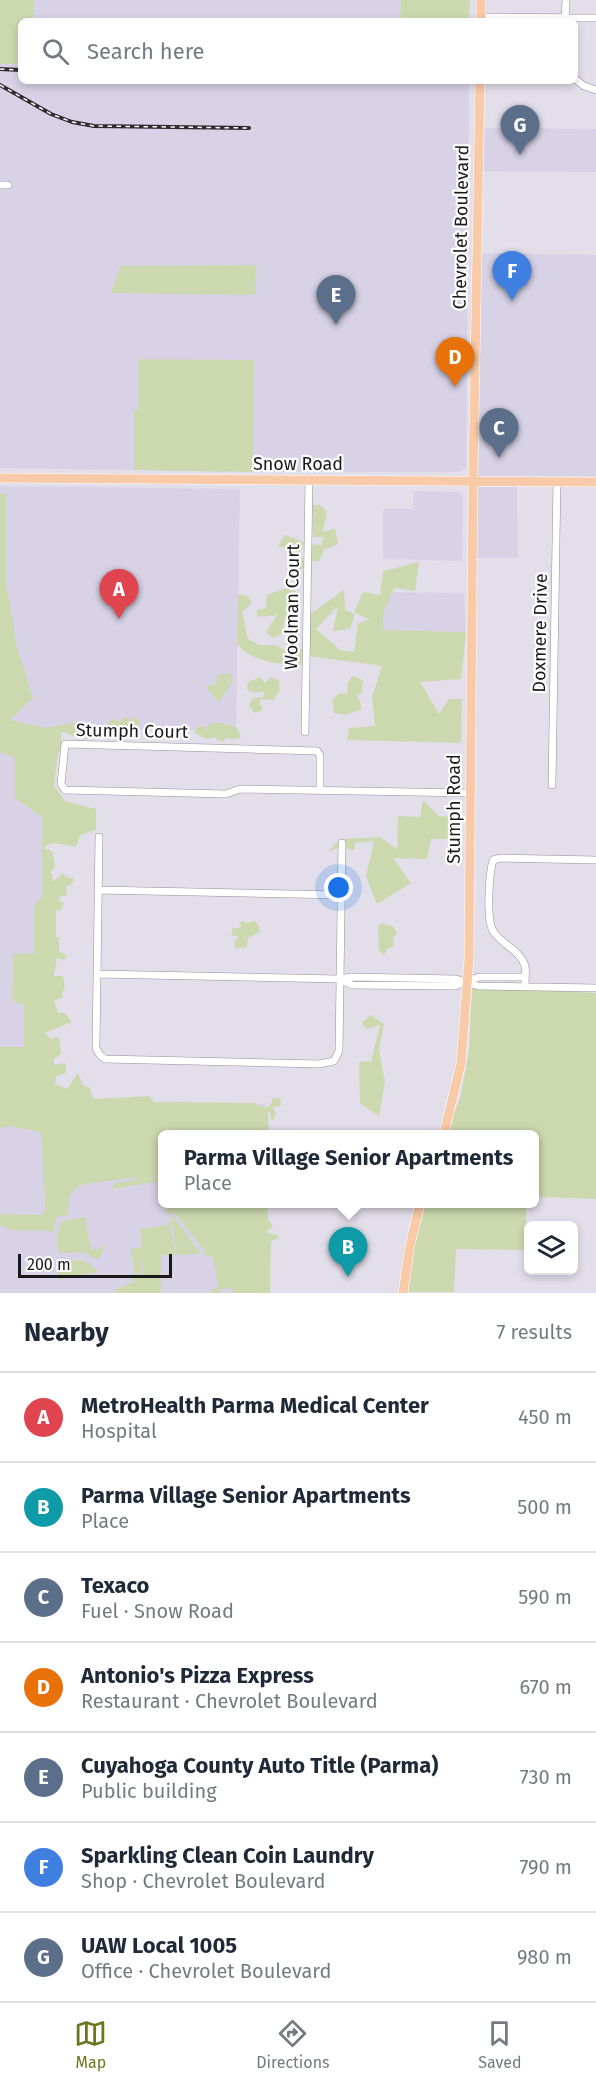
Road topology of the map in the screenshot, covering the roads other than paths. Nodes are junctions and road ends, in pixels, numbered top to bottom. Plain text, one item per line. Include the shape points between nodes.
1 (481, 0) edge
2 (566, 0) edge
3 (481, 18) edge
4 (565, 18) edge
5 (596, 18) edge
6 (578, 19) edge
7 (578, 81) edge
8 (480, 84) edge
9 (596, 90) edge
10 (0, 478) edge
11 (309, 481) junction
12 (473, 481) junction
13 (557, 481) junction
14 (596, 482) edge
15 (305, 732) dead end
16 (552, 785) dead end
17 (320, 790) junction
18 (470, 793) junction
19 (99, 837) dead end
20 (342, 843) dead end
21 (596, 860) edge
22 (98, 890) junction
23 (342, 895) junction
24 (97, 974) junction
25 (525, 977) junction
26 (340, 979) junction
27 (467, 982) junction
28 (525, 986) junction
29 (596, 988) edge
30 (445, 1130) edge
31 (419, 1208) edge
32 (403, 1293) edge

1 - 3 main road
2 - 4 street
5 - 6 street
7 - 9 street
8 - 12 main road, Chevrolet Boulevard
10 - 11 main road, Snow Road
11 - 12 main road, Snow Road
11 - 15 street, Woolman Court
12 - 13 main road, Snow Road
12 - 18 main road, Stumph Road
13 - 14 main road, Snow Road
13 - 16 street, Doxmere Drive
17 - 17 street, Stumph Court via 240,789 226,794 65,790 61,784 65,744 317,751
17 - 18 street, Stumph Court
18 - 27 main road, Stumph Road
19 - 22 street
20 - 23 street
21 - 25 street via 493,860 490,925 521,959
22 - 23 street
22 - 24 street
23 - 26 street
24 - 26 street
24 - 26 street via 96,1048 105,1059 319,1064 334,1061 339,1051
25 - 27 street via 479,977
25 - 28 street
26 - 27 street via 444,978
27 - 28 street via 478,986
27 - 30 main road, Stumph Road via 461,1063
28 - 29 street
31 - 32 main road

